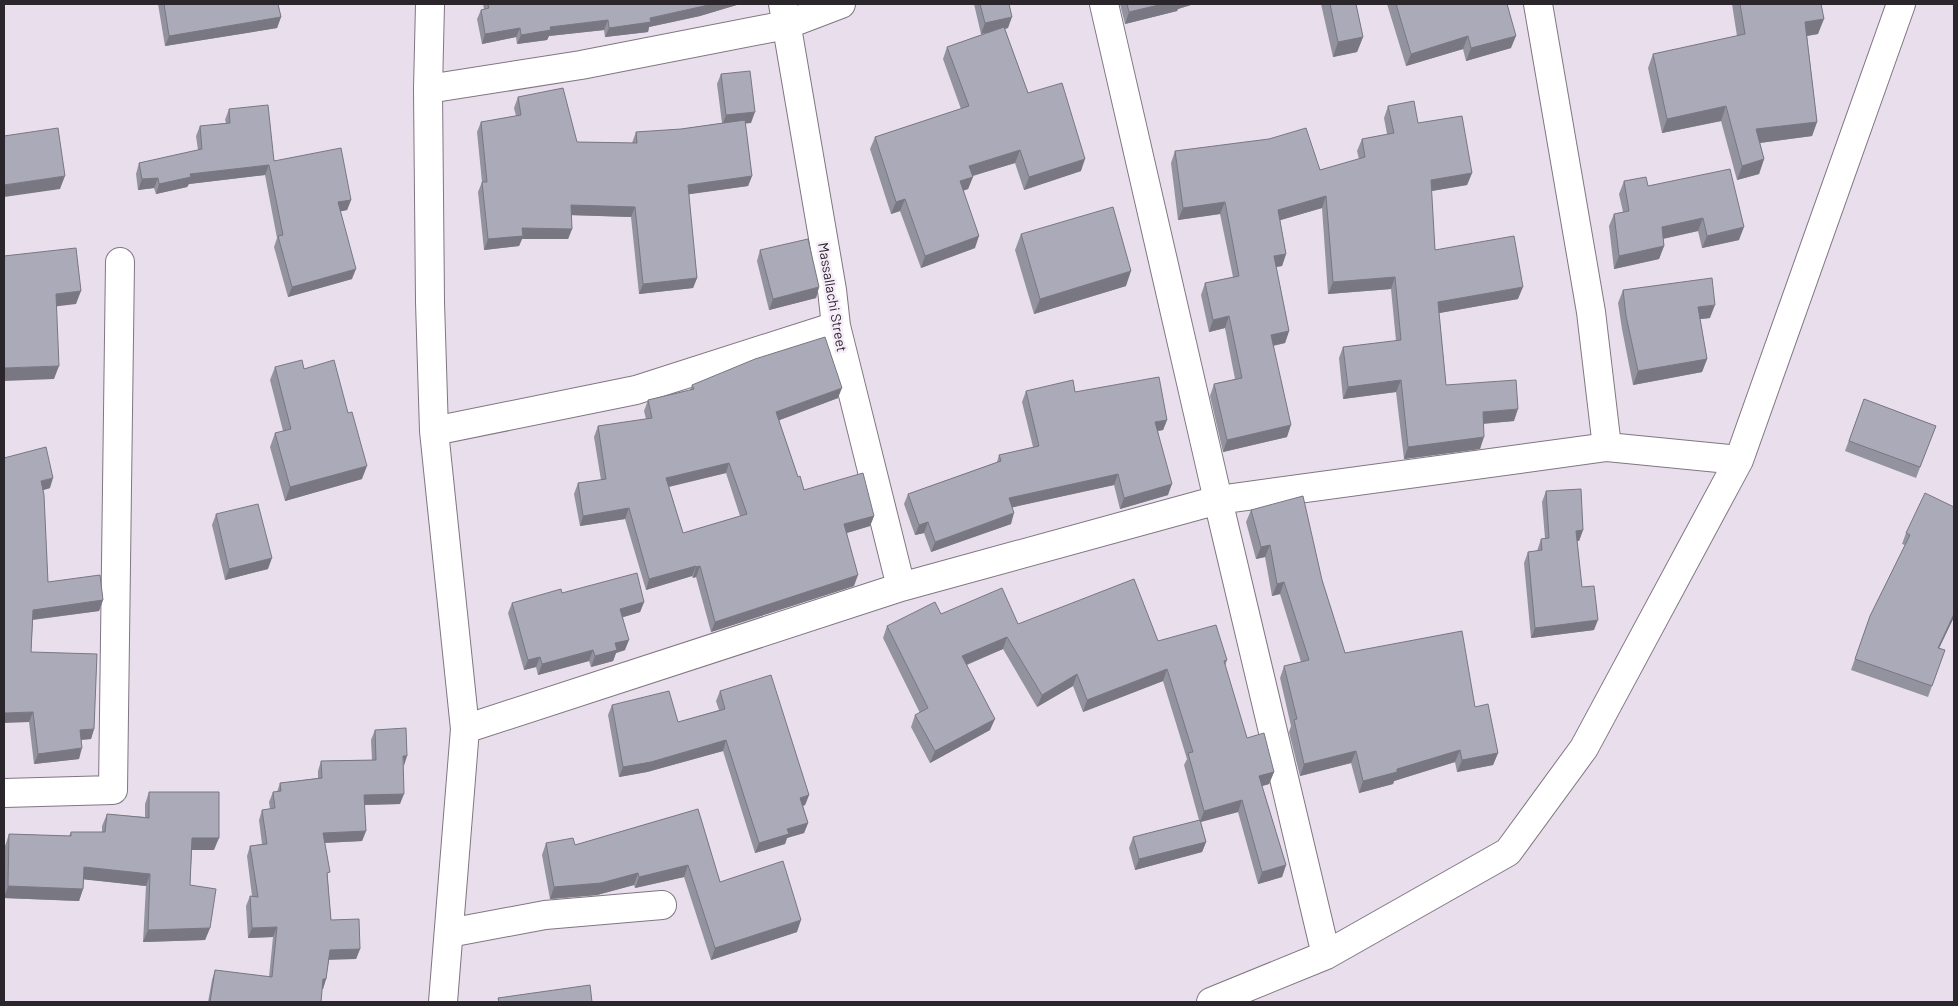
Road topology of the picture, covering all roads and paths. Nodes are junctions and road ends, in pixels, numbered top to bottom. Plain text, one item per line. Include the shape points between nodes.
1 (430, 4) edge
2 (841, 4) edge
3 (1104, 4) edge
4 (1538, 4) edge
5 (1901, 4) edge
6 (784, 14) edge
7 (428, 89) junction
8 (120, 262) dead end
9 (836, 326) junction
10 (434, 431) junction
11 (1607, 447) junction
12 (1739, 460) junction
13 (1218, 500) junction
14 (901, 587) junction
15 (465, 730) junction
16 (4, 793) edge
17 (662, 905) dead end
18 (449, 933) junction
19 (1326, 955) junction
20 (443, 1002) edge
21 (1211, 1002) edge

1 - 7 street
2 - 6 street
3 - 13 street
4 - 11 street via 1591,312
5 - 12 street
6 - 7 street via 581,65
6 - 9 street, Massallachi Street
7 - 10 street
8 - 16 street via 113,790
9 - 10 street via 636,390
9 - 14 street, Massallachi Street
10 - 15 street
11 - 12 street
11 - 13 street
12 - 19 street via 1584,748 1508,852
13 - 14 street
13 - 19 street
14 - 15 street
15 - 18 street
17 - 18 street via 545,915
18 - 20 street
19 - 21 street

